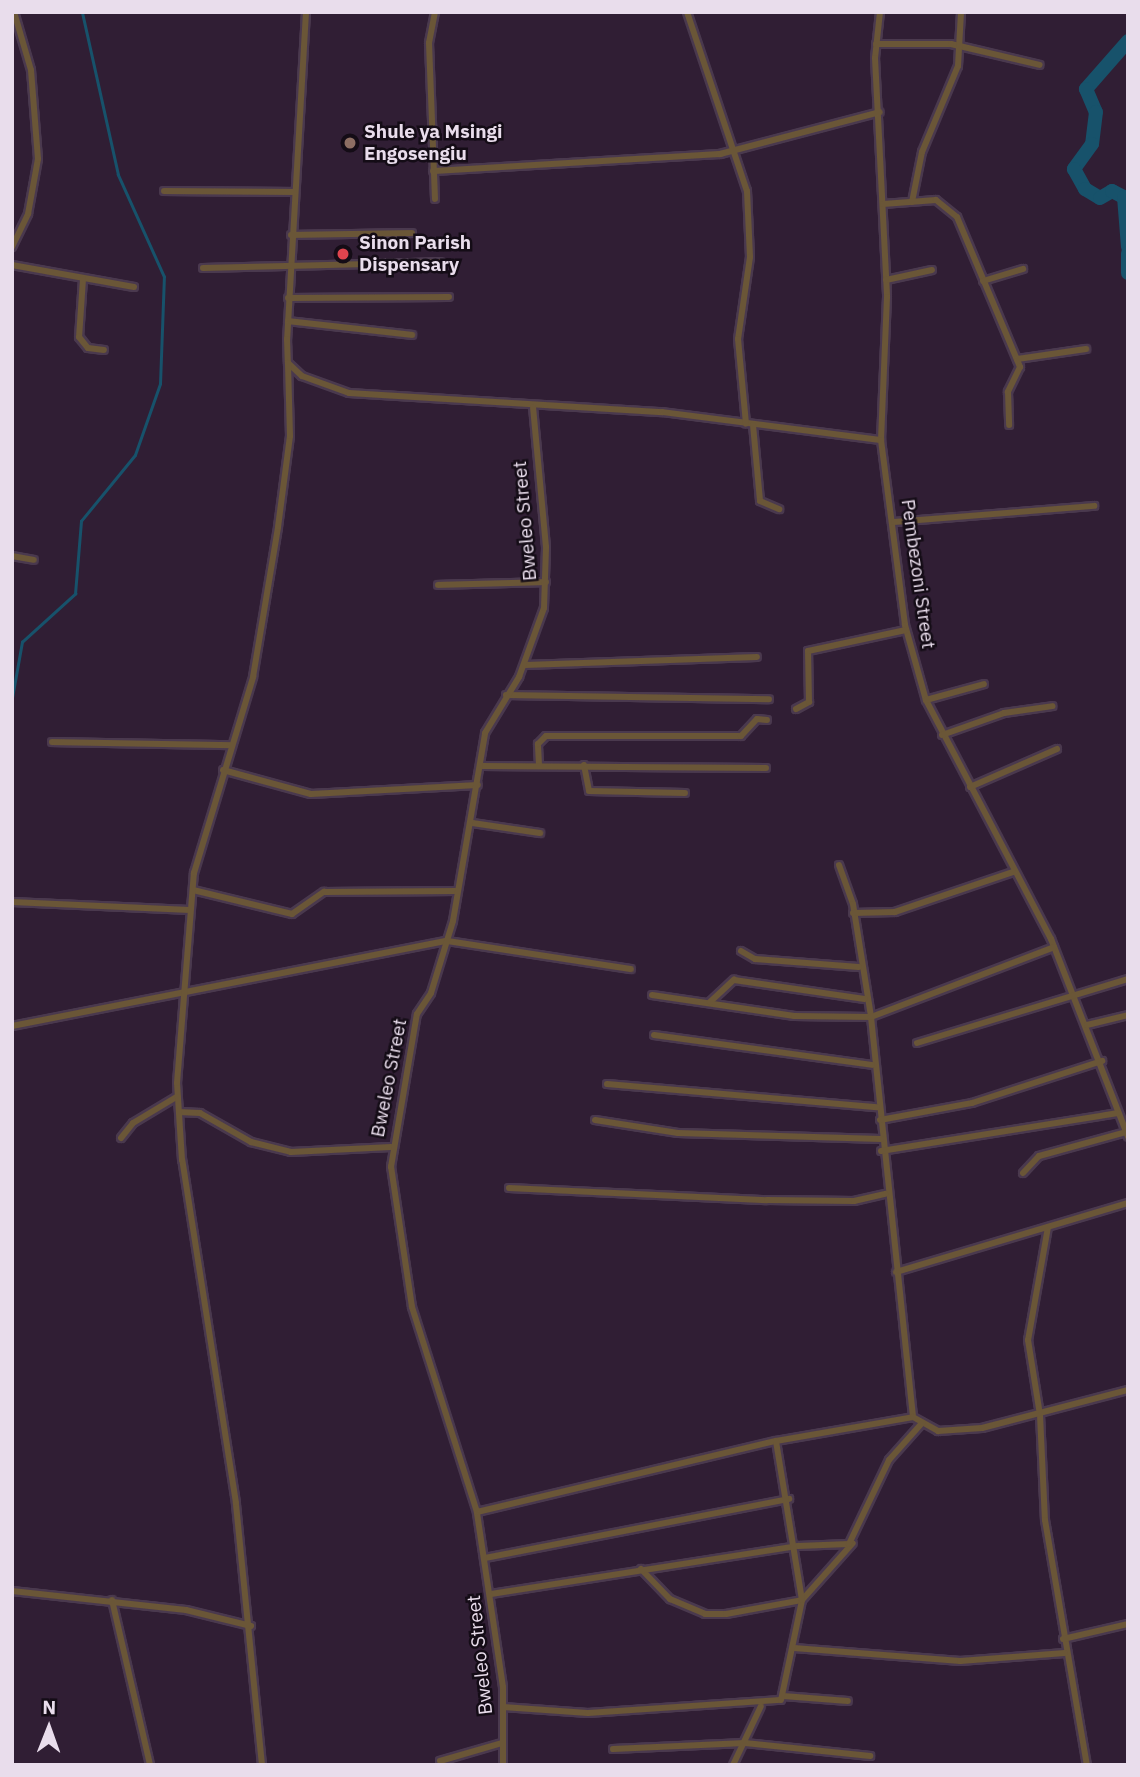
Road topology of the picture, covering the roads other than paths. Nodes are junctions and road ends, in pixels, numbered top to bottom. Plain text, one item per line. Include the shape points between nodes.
1 (14, 12) edge
2 (306, 12) edge
3 (435, 12) edge
4 (687, 12) edge
5 (880, 12) edge
6 (961, 12) edge
7 (876, 44) junction
8 (961, 45) junction
9 (1040, 65) dead end
10 (880, 112) junction
11 (733, 148) junction
12 (433, 171) junction
13 (164, 191) dead end
14 (294, 192) junction
15 (435, 199) dead end
16 (912, 202) junction
17 (883, 204) junction
18 (412, 233) dead end
19 (291, 235) junction
20 (12, 247) edge
21 (441, 262) dead end
22 (290, 264) junction
23 (12, 265) edge
24 (203, 268) dead end
25 (1023, 269) dead end
26 (932, 270) dead end
27 (83, 279) junction
28 (886, 280) junction
29 (983, 281) junction
30 (134, 287) dead end
31 (449, 297) dead end
32 (288, 298) junction
33 (288, 321) junction
34 (412, 335) dead end
35 (1086, 349) dead end
36 (104, 350) dead end
37 (1017, 359) junction
38 (288, 363) junction
39 (533, 408) junction
40 (750, 425) junction
41 (1009, 425) dead end
42 (881, 440) junction
43 (1094, 506) dead end
44 (779, 509) dead end
45 (894, 522) junction
46 (12, 556) edge
47 (34, 560) dead end
48 (546, 582) junction
49 (438, 585) dead end
50 (906, 630) junction
51 (757, 656) dead end
52 (525, 665) junction
53 (984, 684) dead end
54 (506, 695) junction
55 (769, 699) dead end
56 (926, 700) junction
57 (1053, 706) dead end
58 (796, 709) dead end
59 (767, 720) dead end
60 (942, 736) junction
61 (52, 742) dead end
62 (231, 745) junction
63 (1057, 749) dead end
64 (539, 765) junction
65 (584, 765) junction
66 (481, 766) junction
67 (766, 768) dead end
68 (223, 770) junction
69 (478, 785) junction
70 (970, 787) junction
71 (685, 793) dead end
72 (472, 823) junction
73 (540, 833) dead end
74 (839, 865) dead end
75 (1013, 873) junction
76 (193, 890) junction
77 (457, 891) junction
78 (12, 902) edge
79 (190, 910) junction
80 (853, 912) junction
81 (447, 941) junction
82 (1054, 947) junction
83 (741, 951) dead end
84 (859, 967) junction
85 (631, 969) dead end
86 (1128, 979) edge
87 (184, 991) junction
88 (652, 995) dead end
89 (866, 999) junction
90 (1076, 999) junction
91 (709, 1002) junction
92 (1128, 1015) edge
93 (871, 1017) junction
94 (1087, 1025) junction
95 (12, 1026) edge
96 (654, 1035) dead end
97 (917, 1043) dead end
98 (1101, 1061) junction
99 (872, 1065) junction
100 (607, 1084) dead end
101 (178, 1096) junction
102 (877, 1107) junction
103 (179, 1112) junction
104 (1118, 1113) junction
105 (595, 1120) dead end
106 (880, 1120) junction
107 (1127, 1134) edge
108 (121, 1138) dead end
109 (881, 1139) junction
110 (391, 1147) junction
111 (881, 1151) junction
112 (1023, 1172) dead end
113 (509, 1188) dead end
114 (885, 1194) junction
115 (1128, 1203) edge
116 (1048, 1227) junction
117 (896, 1272) junction
118 (1128, 1390) edge
119 (1040, 1415) junction
120 (913, 1417) junction
121 (922, 1423) junction
122 (776, 1441) junction
123 (789, 1499) junction
124 (477, 1512) junction
125 (854, 1541) junction
126 (798, 1545) junction
127 (485, 1558) junction
128 (641, 1569) junction
129 (12, 1591) edge
130 (491, 1594) junction
131 (112, 1600) junction
132 (802, 1600) junction
133 (1128, 1624) edge
134 (251, 1626) junction
135 (1063, 1639) junction
136 (794, 1648) junction
137 (1065, 1653) junction
138 (783, 1696) junction
139 (848, 1701) dead end
140 (761, 1706) junction
141 (503, 1707) junction
142 (502, 1743) junction
143 (745, 1743) junction
144 (613, 1749) dead end
145 (870, 1756) dead end
146 (440, 1761) dead end
147 (150, 1765) edge
148 (262, 1765) edge
149 (503, 1765) edge
150 (733, 1765) edge
151 (1087, 1765) edge

1 - 20 street via 31,70 38,159 28,214
2 - 14 street
3 - 12 street via 429,43
4 - 11 street
5 - 7 street, Pembezoni Street
6 - 8 street
7 - 8 street
7 - 10 street, Pembezoni Street
8 - 9 street
8 - 16 street via 948,97 922,152 920,184
10 - 11 street
10 - 17 street, Pembezoni Street
11 - 12 street via 533,170
11 - 40 street via 751,226 738,339
12 - 15 street
13 - 14 street
14 - 19 street
16 - 17 street
16 - 29 street via 936,201 950,208
17 - 28 street, Pembezoni Street
18 - 19 street
19 - 22 street
21 - 22 street
22 - 24 street
22 - 32 street
23 - 27 street
25 - 29 street
26 - 28 street
27 - 30 street
27 - 36 street via 79,337 88,348
28 - 42 street, Pembezoni Street
29 - 37 street
31 - 32 street
32 - 33 street
33 - 34 street
33 - 38 street
35 - 37 street
37 - 41 street via 1021,374 1008,392
38 - 39 street via 319,385 349,393
38 - 62 street via 290,436 278,527 253,677
39 - 40 street via 662,412
39 - 48 street, Bweleo Street
40 - 42 street
40 - 44 street via 760,501
42 - 45 street, Pembezoni Street
43 - 45 street
45 - 50 street, Pembezoni Street
46 - 47 street
48 - 49 street
48 - 52 street, Bweleo Street
50 - 56 street, Pembezoni Street
50 - 58 street via 808,651 809,702
51 - 52 street
52 - 54 street, Bweleo Street
53 - 56 street
54 - 55 street
54 - 66 street, Bweleo Street via 488,724
56 - 60 street, Pembezoni Street
57 - 60 street via 1004,713
59 - 64 street via 757,719 741,736 546,736 538,744
60 - 70 street, Pembezoni Street
61 - 62 street
62 - 68 street
63 - 70 street
64 - 65 street
64 - 66 street
65 - 67 street
65 - 71 street via 589,791
66 - 69 street, Bweleo Street
68 - 69 street via 311,794
68 - 76 street
69 - 72 street, Bweleo Street
70 - 75 street, Pembezoni Street
72 - 73 street
72 - 77 street, Bweleo Street
74 - 80 street
75 - 80 street via 895,912
75 - 82 street, Pembezoni Street
76 - 77 street via 292,914 324,892
76 - 79 street
77 - 81 street, Bweleo Street
78 - 79 street
79 - 87 street
80 - 84 street
81 - 85 street
81 - 87 street
81 - 110 street, Bweleo Street via 417,1014
82 - 90 street, Pembezoni Street
82 - 93 street
83 - 84 street via 755,959
84 - 89 street
86 - 90 street
87 - 95 street
87 - 101 street
88 - 91 street
89 - 91 street via 734,980
89 - 93 street
90 - 94 street, Pembezoni Street
90 - 97 street
91 - 93 street via 793,1016
92 - 94 street
93 - 99 street
94 - 98 street, Pembezoni Street
96 - 99 street
98 - 104 street, Pembezoni Street
98 - 106 street via 972,1103
99 - 102 street
100 - 102 street
101 - 103 street
101 - 108 street via 133,1123
102 - 106 street
103 - 110 street via 200,1113 251,1142 291,1152
103 - 134 street
104 - 107 street, Pembezoni Street
104 - 111 street
105 - 109 street via 678,1133
106 - 109 street
107 - 112 street via 1039,1156
109 - 111 street
110 - 124 street, Bweleo Street via 393,1210 412,1307
111 - 114 street
113 - 114 street via 778,1200 854,1201
114 - 117 street
115 - 116 street
116 - 117 street
116 - 119 street via 1028,1321
117 - 120 street
118 - 119 street
119 - 121 street via 938,1431
119 - 135 street via 1045,1520
120 - 121 street
120 - 122 street
121 - 125 street via 879,1477
122 - 123 street
122 - 124 street
123 - 126 street
123 - 127 street
124 - 127 street, Bweleo Street
125 - 126 street
125 - 132 street
126 - 128 street
126 - 132 street
127 - 130 street, Bweleo Street
128 - 130 street
128 - 132 street via 670,1599 705,1614
129 - 131 street
130 - 141 street, Bweleo Street
131 - 134 street
131 - 147 street
132 - 136 street
133 - 135 street
134 - 148 street
135 - 137 street
136 - 137 street via 960,1661
136 - 138 street
137 - 151 street
138 - 139 street
138 - 140 street
140 - 141 street via 588,1713
140 - 143 street
141 - 142 street, Bweleo Street
142 - 146 street
142 - 149 street, Bweleo Street
143 - 144 street
143 - 145 street
143 - 150 street

